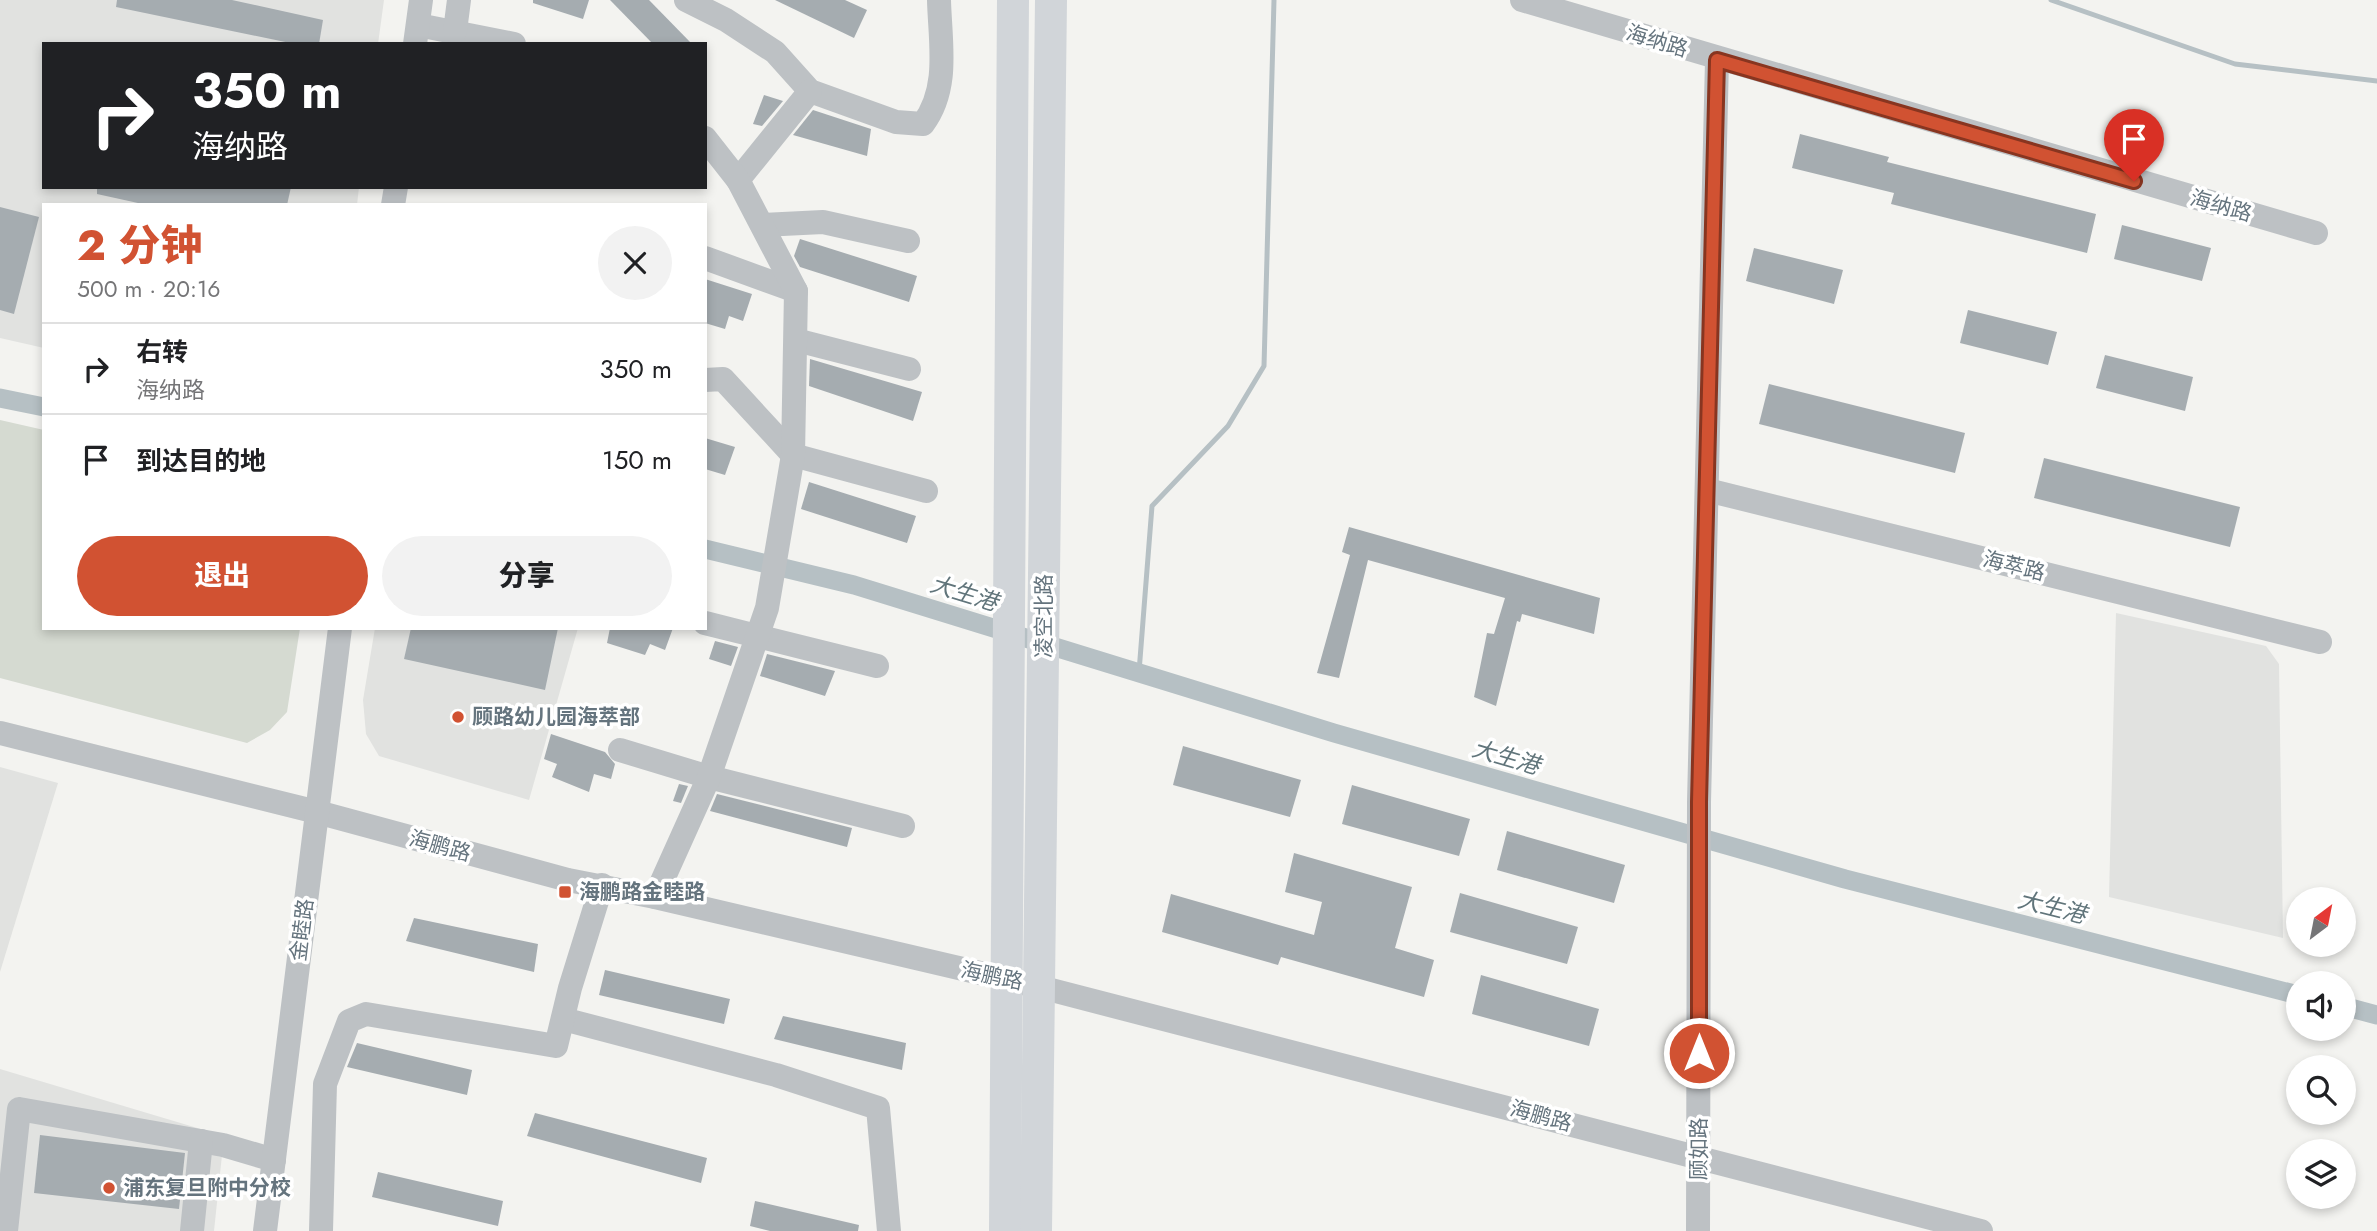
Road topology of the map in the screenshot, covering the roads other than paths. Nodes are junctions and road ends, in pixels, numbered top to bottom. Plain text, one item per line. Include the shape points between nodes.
1 (421, 0) edge
2 (459, 0) edge
3 (686, 0) edge
4 (939, 0) edge
5 (1013, 0) edge
6 (1051, 0) edge
7 (1522, 0) edge
8 (455, 31) junction
9 (417, 34) edge
10 (505, 42) edge
11 (1717, 60) junction
12 (810, 91) junction
13 (707, 141) edge
14 (738, 180) junction
15 (762, 225) junction
16 (2316, 233) dead end
17 (908, 241) dead end
18 (707, 259) edge
19 (796, 291) junction
20 (796, 340) junction
21 (909, 369) dead end
22 (707, 380) edge
23 (793, 455) junction
24 (1707, 490) junction
25 (926, 491) dead end
26 (707, 623) edge
27 (340, 630) edge
28 (757, 637) junction
29 (2320, 642) dead end
30 (877, 666) dead end
31 (0, 733) edge
32 (620, 750) dead end
33 (709, 777) junction
34 (317, 812) junction
35 (903, 826) dead end
36 (602, 885) junction
37 (655, 897) junction
38 (1006, 981) junction
39 (1040, 986) junction
40 (563, 1019) junction
41 (201, 1142) junction
42 (1699, 1157) junction
43 (274, 1160) junction
44 (6, 1231) edge
45 (192, 1231) edge
46 (265, 1231) edge
47 (321, 1231) edge
48 (889, 1231) edge
49 (1005, 1231) edge
50 (1036, 1231) edge
51 (1698, 1231) edge
52 (1981, 1231) edge

1 - 9 street
2 - 8 street
3 - 12 street via 775,52
4 - 12 street via 941,85 923,124 896,122
5 - 38 main road, 凌空北路
6 - 39 main road, 凌空北路
7 - 11 street, 海纳路
8 - 9 street
8 - 10 street
11 - 16 street, 海纳路
11 - 24 street, 顾如路
12 - 14 street
13 - 14 street
14 - 15 street
15 - 17 street via 823,222
15 - 19 street
18 - 19 street
19 - 20 street
20 - 21 street
20 - 23 street
22 - 23 street via 723,379
23 - 25 street
23 - 28 street via 767,608
24 - 29 street, 海萃路
24 - 42 street, 顾如路 via 1699,802
26 - 28 street
27 - 34 street, 金睦路
28 - 30 street
28 - 33 street
31 - 34 street, 海鹏路
32 - 33 street
33 - 35 street
33 - 37 street
34 - 36 street, 海鹏路 via 568,880
34 - 43 street, 金睦路
36 - 37 street, 海鹏路
36 - 40 street
37 - 38 street, 海鹏路
38 - 39 street, 海鹏路
38 - 49 main road, 凌空北路
39 - 42 street, 海鹏路
39 - 50 main road, 凌空北路
40 - 47 street via 556,1046 366,1013 349,1021 326,1084
40 - 48 street via 776,1075 878,1108
41 - 43 street
41 - 44 street via 19,1109
41 - 45 street
42 - 51 street, 顾如路
42 - 52 street, 海鹏路
43 - 46 street, 金睦路

